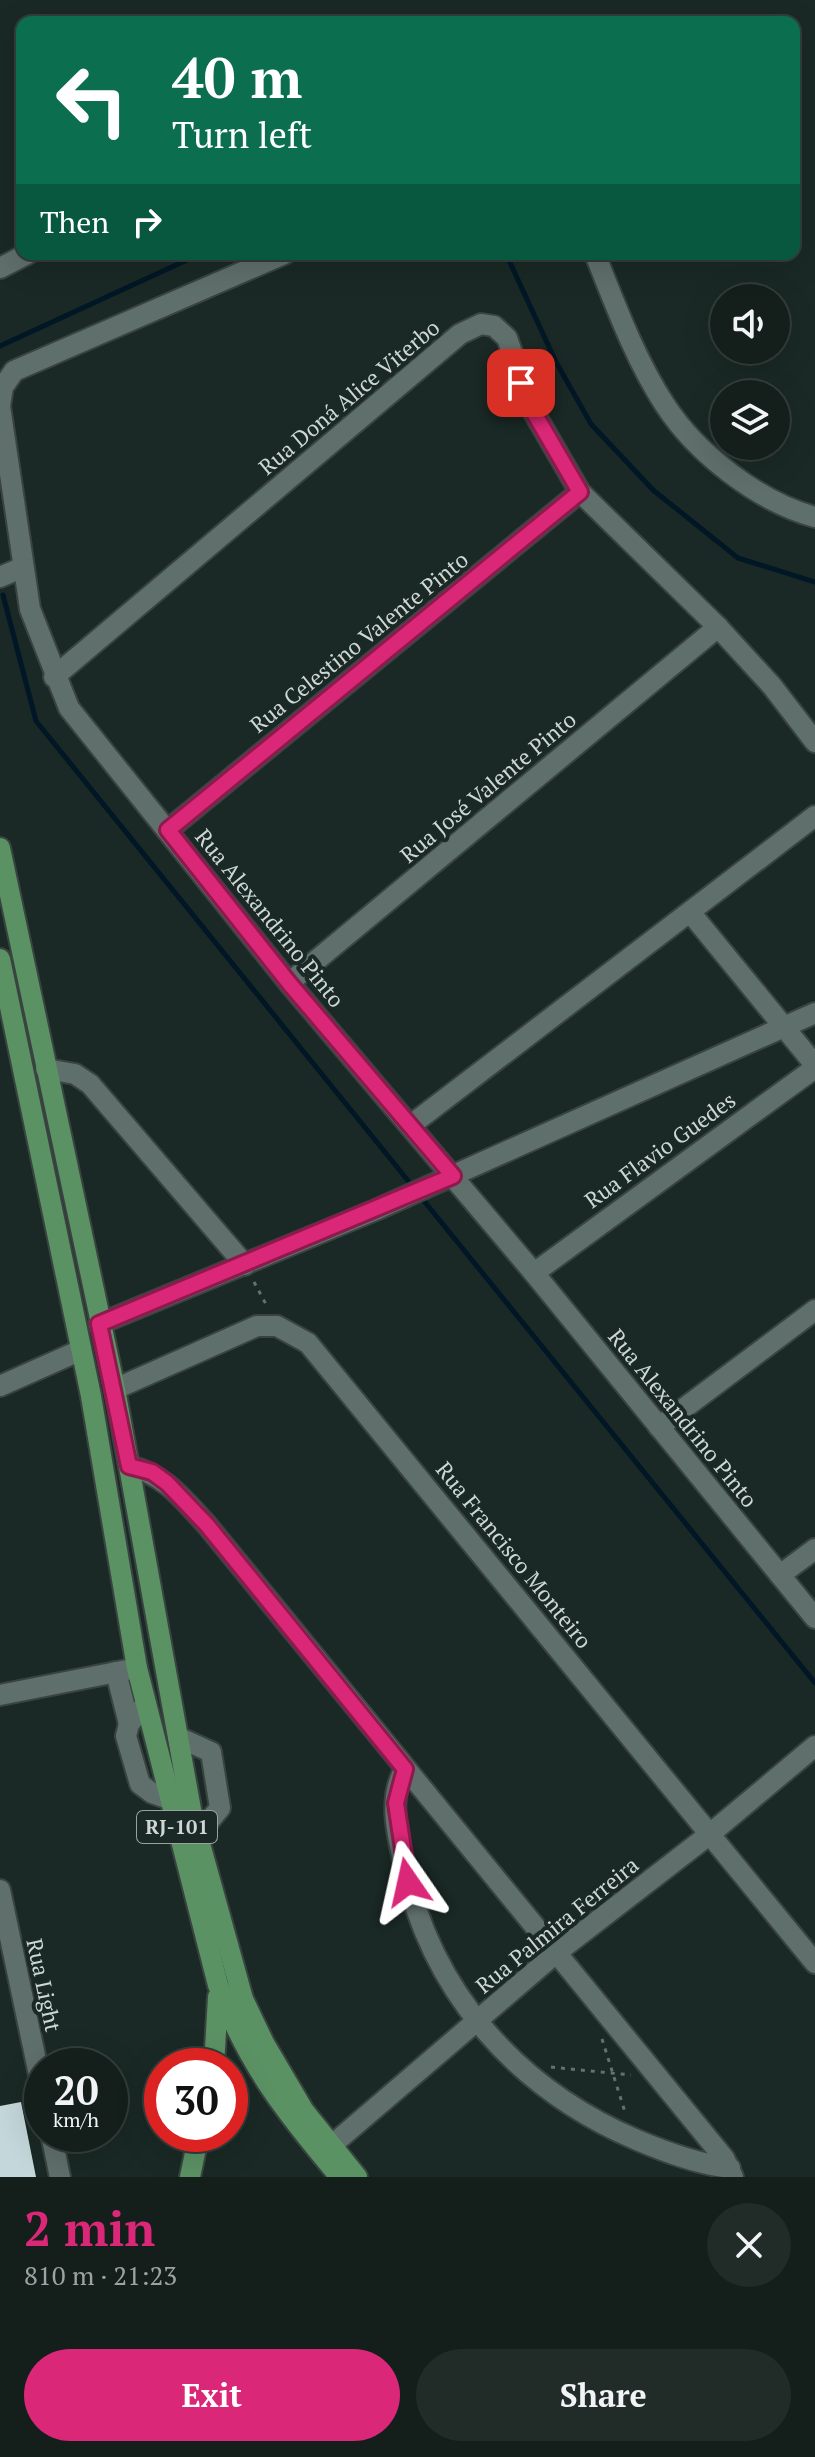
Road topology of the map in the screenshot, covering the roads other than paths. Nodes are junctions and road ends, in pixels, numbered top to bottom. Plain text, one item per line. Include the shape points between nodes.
1 (270, 260) edge
2 (597, 260) edge
3 (580, 492) junction
4 (815, 517) edge
5 (21, 568) junction
6 (0, 577) edge
7 (718, 627) junction
8 (54, 677) junction
9 (815, 742) edge
10 (815, 816) edge
11 (168, 830) junction
12 (0, 848) edge
13 (690, 912) junction
14 (0, 959) edge
15 (289, 983) junction
16 (815, 1013) edge
17 (786, 1025) junction
18 (815, 1067) edge
19 (46, 1069) junction
20 (411, 1125) junction
21 (444, 1180) junction
22 (245, 1265) junction
23 (534, 1273) junction
24 (815, 1310) edge
25 (99, 1324) junction
26 (81, 1350) junction
27 (0, 1386) edge
28 (115, 1389) junction
29 (659, 1427) junction
30 (129, 1466) junction
31 (815, 1549) edge
32 (780, 1575) junction
33 (815, 1618) edge
34 (137, 1668) junction
35 (116, 1672) junction
36 (0, 1695) edge
37 (146, 1704) junction
38 (129, 1724) junction
39 (178, 1737) junction
40 (815, 1746) edge
41 (405, 1769) junction
42 (183, 1816) junction
43 (710, 1834) junction
44 (0, 1891) edge
45 (556, 1953) junction
46 (815, 1963) edge
47 (218, 1985) junction
48 (243, 1999) junction
49 (476, 2023) junction
50 (233, 2024) junction
51 (33, 2048) edge
52 (216, 2048) edge
53 (221, 2048) edge
54 (332, 2145) junction
55 (55, 2152) edge
56 (195, 2152) edge
57 (732, 2172) edge
58 (60, 2177) edge
59 (190, 2177) edge
60 (340, 2177) edge
61 (357, 2177) edge

1 - 5 street, Rua Alexandrino Pinto via 14,371 3,387 0,406
2 - 4 street via 665,406 718,464 783,509
3 - 7 street, Rua Doná Alice Viterbo
3 - 8 street, Rua Doná Alice Viterbo via 533,411 507,338 494,326 481,324 460,334
3 - 11 street, Rua Celestino Valente Pinto
5 - 6 street
5 - 8 street, Rua Alexandrino Pinto
7 - 9 street, Rua Doná Alice Viterbo
7 - 15 street, Rua José Valente Pinto
8 - 11 street, Rua Alexandrino Pinto via 69,708
10 - 13 street
11 - 15 street, Rua Alexandrino Pinto
12 - 19 main road, RJ-101
13 - 17 street
13 - 20 street
14 - 26 main road, RJ-101
15 - 20 street, Rua Alexandrino Pinto
16 - 17 street
17 - 18 street
17 - 21 street
18 - 23 street, Rua Flavio Guedes
19 - 22 street via 75,1074 90,1084
19 - 25 main road, RJ-101
20 - 21 street, Rua Alexandrino Pinto
21 - 22 street
21 - 23 street, Rua Alexandrino Pinto
22 - 25 street
23 - 29 street, Rua Alexandrino Pinto
24 - 29 street
25 - 28 main road, RJ-101
26 - 27 street
26 - 34 main road, RJ-101
28 - 30 main road, RJ-101
28 - 43 street, Rua Francisco Monteiro via 250,1328 277,1326 297,1335 319,1354
29 - 32 street, Rua Alexandrino Pinto
30 - 39 main road, RJ-101
30 - 41 street via 167,1483 207,1525
31 - 32 street
32 - 33 street, Rua Alexandrino Pinto
34 - 35 street
34 - 37 main road, RJ-101
35 - 36 street
35 - 38 street
37 - 38 street
37 - 42 main road, RJ-101
38 - 42 street via 126,1736 140,1784
39 - 42 main road, RJ-101
39 - 42 street via 211,1752 220,1808
40 - 43 street, Rua Palmira Ferreira
41 - 45 street
41 - 49 street via 397,1788 396,1818 417,1916 448,1982
42 - 47 main road, RJ-101
42 - 48 main road, RJ-101
43 - 45 street, Rua Palmira Ferreira
43 - 46 street, Rua Francisco Monteiro
44 - 51 street, Rua Light
45 - 49 street, Rua Palmira Ferreira
45 - 57 street
47 - 50 main road, RJ-101
47 - 52 main road
48 - 50 main road
48 - 54 main road, RJ-101 via 304,2111
49 - 54 street, Rua Palmira Ferreira
49 - 57 street via 515,2063 576,2108 633,2138
50 - 53 main road
50 - 60 main road, RJ-101 via 276,2101
54 - 61 main road, RJ-101
55 - 58 street
56 - 59 main road

